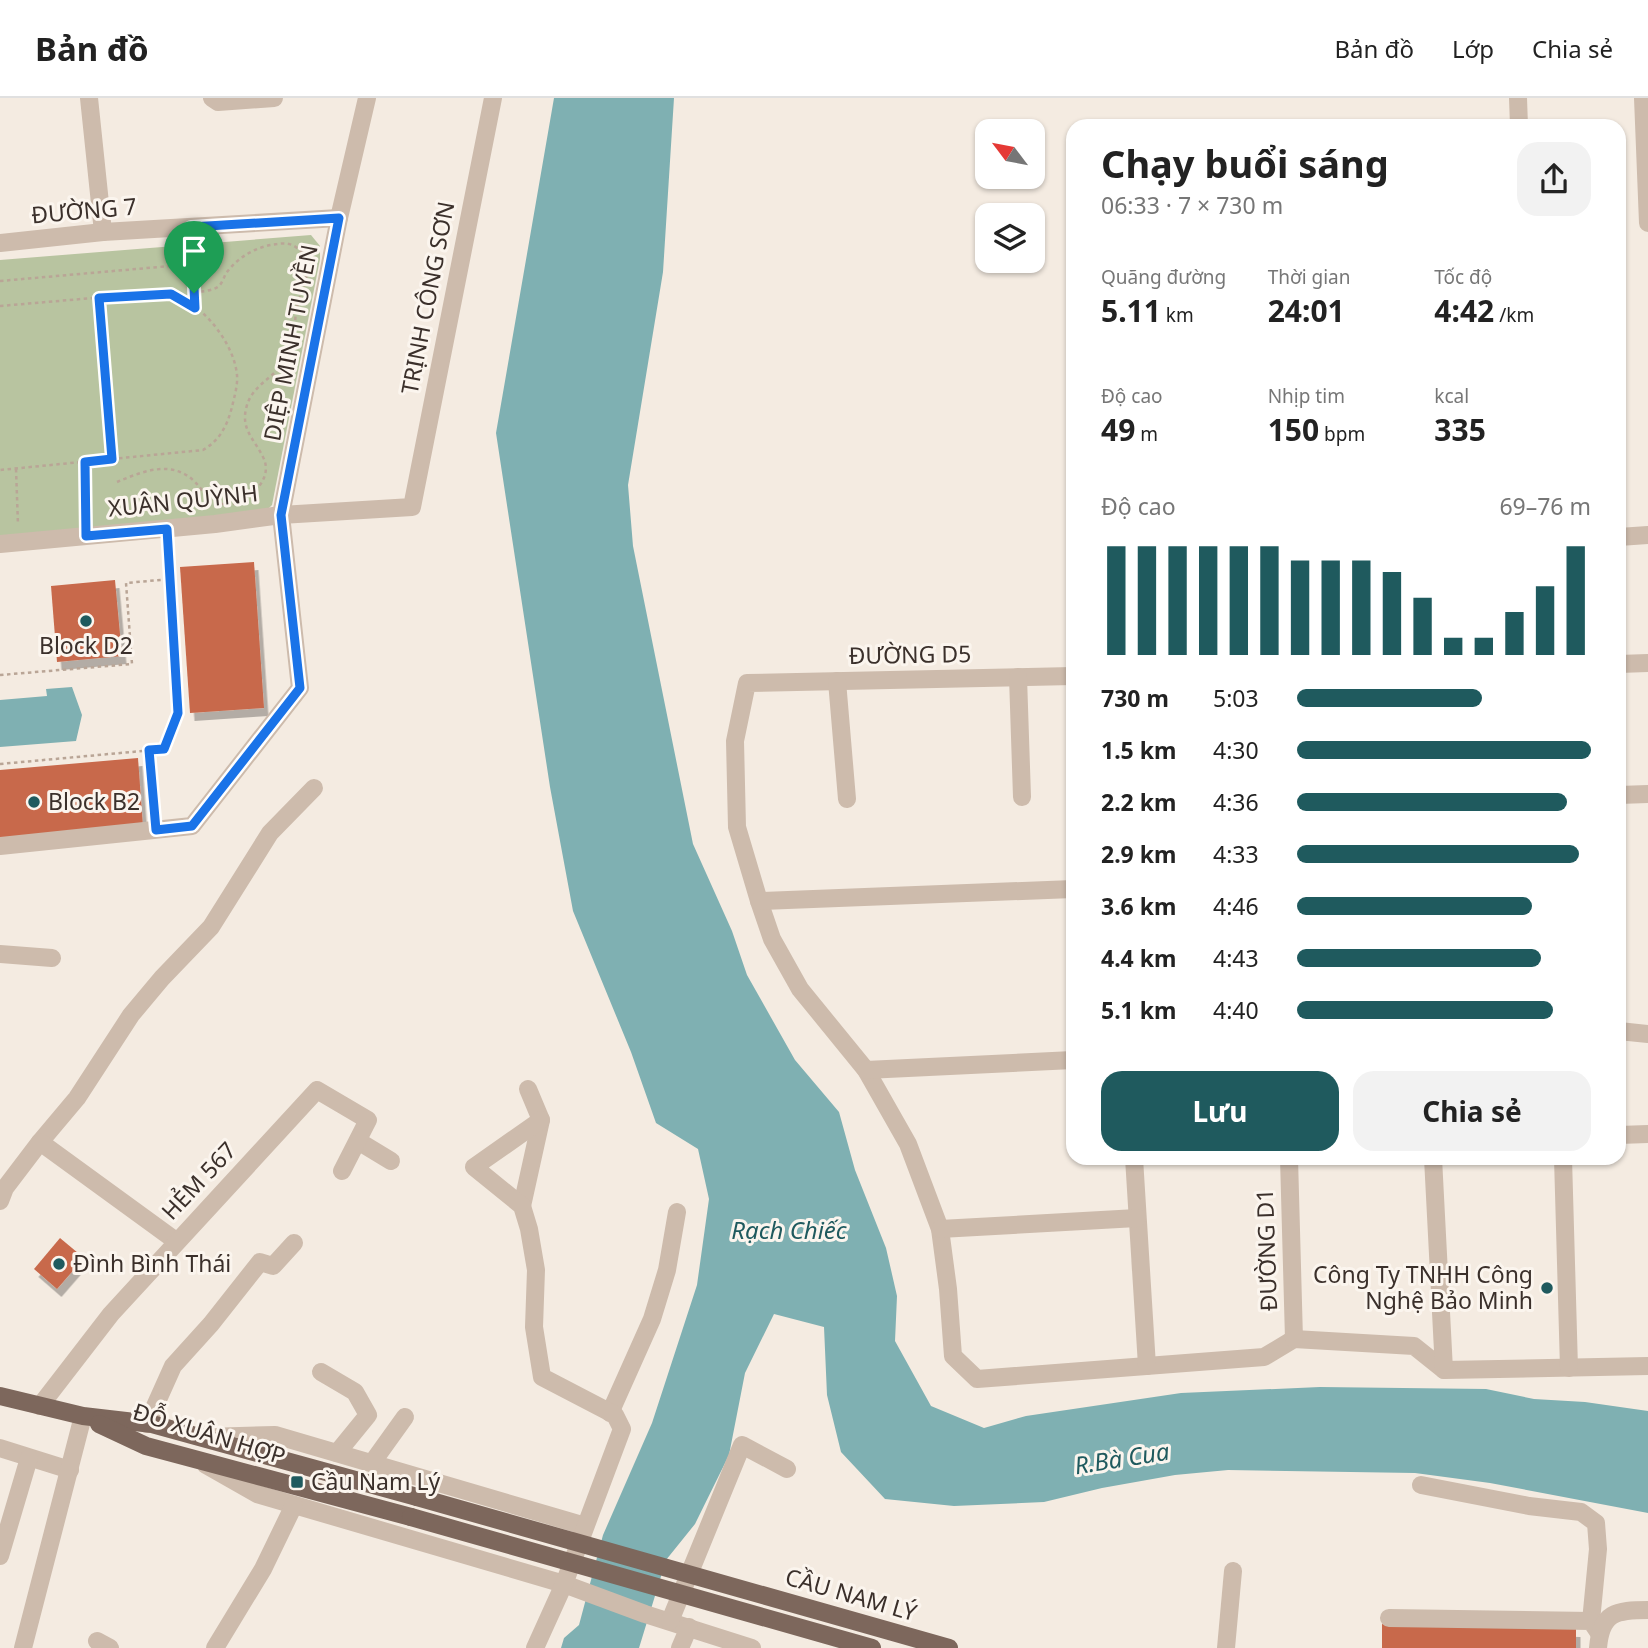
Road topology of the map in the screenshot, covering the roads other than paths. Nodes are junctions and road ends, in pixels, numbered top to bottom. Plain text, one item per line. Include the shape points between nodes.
1 (89, 98) edge
2 (212, 98) edge
3 (274, 98) edge
4 (367, 98) edge
5 (493, 98) edge
6 (1518, 98) edge
7 (1643, 98) edge
8 (1519, 119) edge
9 (339, 218) junction
10 (1648, 223) edge
11 (103, 232) junction
12 (0, 243) edge
13 (412, 507) joint
14 (281, 515) junction
15 (1648, 535) edge
16 (1626, 537) edge
17 (0, 544) edge
18 (1648, 663) edge
19 (1626, 664) edge
20 (1066, 676) edge
21 (1018, 677) junction
22 (837, 681) junction
23 (314, 788) dead end
24 (1648, 794) edge
25 (1626, 795) edge
26 (1022, 797) dead end
27 (847, 799) dead end
28 (0, 846) edge
29 (1066, 889) edge
30 (759, 901) junction
31 (0, 954) edge
32 (52, 958) dead end
33 (1626, 1032) edge
34 (1648, 1034) edge
35 (1066, 1060) edge
36 (866, 1070) junction
37 (528, 1089) dead end
38 (541, 1121) junction
39 (1648, 1134) edge
40 (1626, 1135) edge
41 (358, 1141) junction
42 (40, 1142) junction
43 (391, 1161) dead end
44 (1134, 1165) edge
45 (1289, 1165) edge
46 (1433, 1165) edge
47 (1563, 1165) edge
48 (342, 1171) dead end
49 (0, 1201) edge
50 (522, 1206) junction
51 (677, 1212) dead end
52 (1138, 1219) junction
53 (940, 1229) junction
54 (176, 1241) junction
55 (295, 1243) dead end
56 (1294, 1339) junction
57 (1147, 1366) junction
58 (1648, 1366) edge
59 (1569, 1368) junction
60 (1444, 1370) junction
61 (321, 1372) dead end
62 (0, 1395) edge
63 (40, 1406) junction
64 (610, 1413) junction
65 (83, 1416) junction
66 (405, 1417) dead end
67 (147, 1424) junction
68 (200, 1437) junction
69 (0, 1448) edge
70 (337, 1453) junction
71 (29, 1458) junction
72 (195, 1458) junction
73 (372, 1463) junction
74 (787, 1469) dead end
75 (70, 1470) junction
76 (1421, 1485) dead end
77 (417, 1497) joint
78 (294, 1505) junction
79 (411, 1517) joint
80 (585, 1525) junction
81 (0, 1556) edge
82 (1233, 1571) dead end
83 (564, 1584) junction
84 (1648, 1610) edge
85 (1389, 1618) dead end
86 (670, 1621) junction
87 (689, 1628) junction
88 (1599, 1630) edge
89 (23, 1648) edge
90 (215, 1648) edge
91 (535, 1648) edge
92 (680, 1648) edge
93 (752, 1648) edge
94 (872, 1648) edge
95 (949, 1648) edge
96 (1226, 1648) edge

1 - 11 street
2 - 3 street via 218,102
4 - 9 street, DIỆP MINH TUYỀN
5 - 13 street, TRỊNH CÔNG SƠN
6 - 8 street
7 - 10 street
9 - 11 street, ĐƯỜNG 7
9 - 14 street, DIỆP MINH TUYỀN
11 - 12 street, ĐƯỜNG 7
13 - 14 street, XUÂN QUỲNH
14 - 17 street, XUÂN QUỲNH
14 - 28 street, DIỆP MINH TUYỀN via 300,688 192,826
15 - 16 street
18 - 19 street
20 - 21 street, ĐƯỜNG D5
21 - 22 street, ĐƯỜNG D5
21 - 26 street
22 - 27 street
22 - 30 street, ĐƯỜNG D5 via 747,683 735,741 737,827
23 - 42 street via 270,833 211,927 131,1016 77,1098
24 - 25 street
29 - 30 street
30 - 36 street via 772,939 800,989
31 - 32 street
33 - 34 street
35 - 36 street
36 - 53 street via 908,1144
37 - 38 street
38 - 50 street
38 - 50 street via 474,1167
39 - 40 street
41 - 43 street
41 - 48 street
41 - 54 street, HẺM 567 via 368,1120 317,1090
42 - 49 street
42 - 54 street
44 - 52 street
45 - 56 street, ĐƯỜNG D1
46 - 60 street
47 - 59 street
50 - 64 street via 536,1270 534,1327 542,1377
51 - 64 street via 652,1320
52 - 53 street
52 - 57 street
53 - 57 street via 953,1356 977,1379
54 - 63 street, HẺM 567 via 111,1314
55 - 67 street via 273,1266 260,1262 183,1353 169,1372
56 - 57 street via 1264,1357
56 - 60 street via 1414,1346
58 - 59 street
59 - 60 street
61 - 70 street via 355,1392 368,1415
62 - 63 main road
63 - 65 main road
64 - 80 street via 622,1429
65 - 67 main road, ĐỖ XUÂN HỢP
65 - 72 main road, ĐỖ XUÂN HỢP via 146,1446
65 - 75 street
66 - 73 street
67 - 68 main road, ĐỖ XUÂN HỢP
68 - 70 street via 275,1435
68 - 77 main road, ĐỖ XUÂN HỢP
69 - 71 street
70 - 73 street
71 - 75 street
71 - 81 street
72 - 78 street via 257,1494
72 - 79 main road, ĐỖ XUÂN HỢP
73 - 80 street
74 - 86 street via 741,1445
75 - 89 street
76 - 88 street via 1581,1511 1596,1523
77 - 95 main road, CẦU NAM LÝ, bridge
78 - 83 street
78 - 90 street via 263,1569
79 - 94 main road, CẦU NAM LÝ, bridge
80 - 83 street
82 - 96 street
83 - 86 street
83 - 91 street
84 - 88 street via 1621,1610
85 - 88 street
86 - 87 street
87 - 92 street
87 - 93 street

